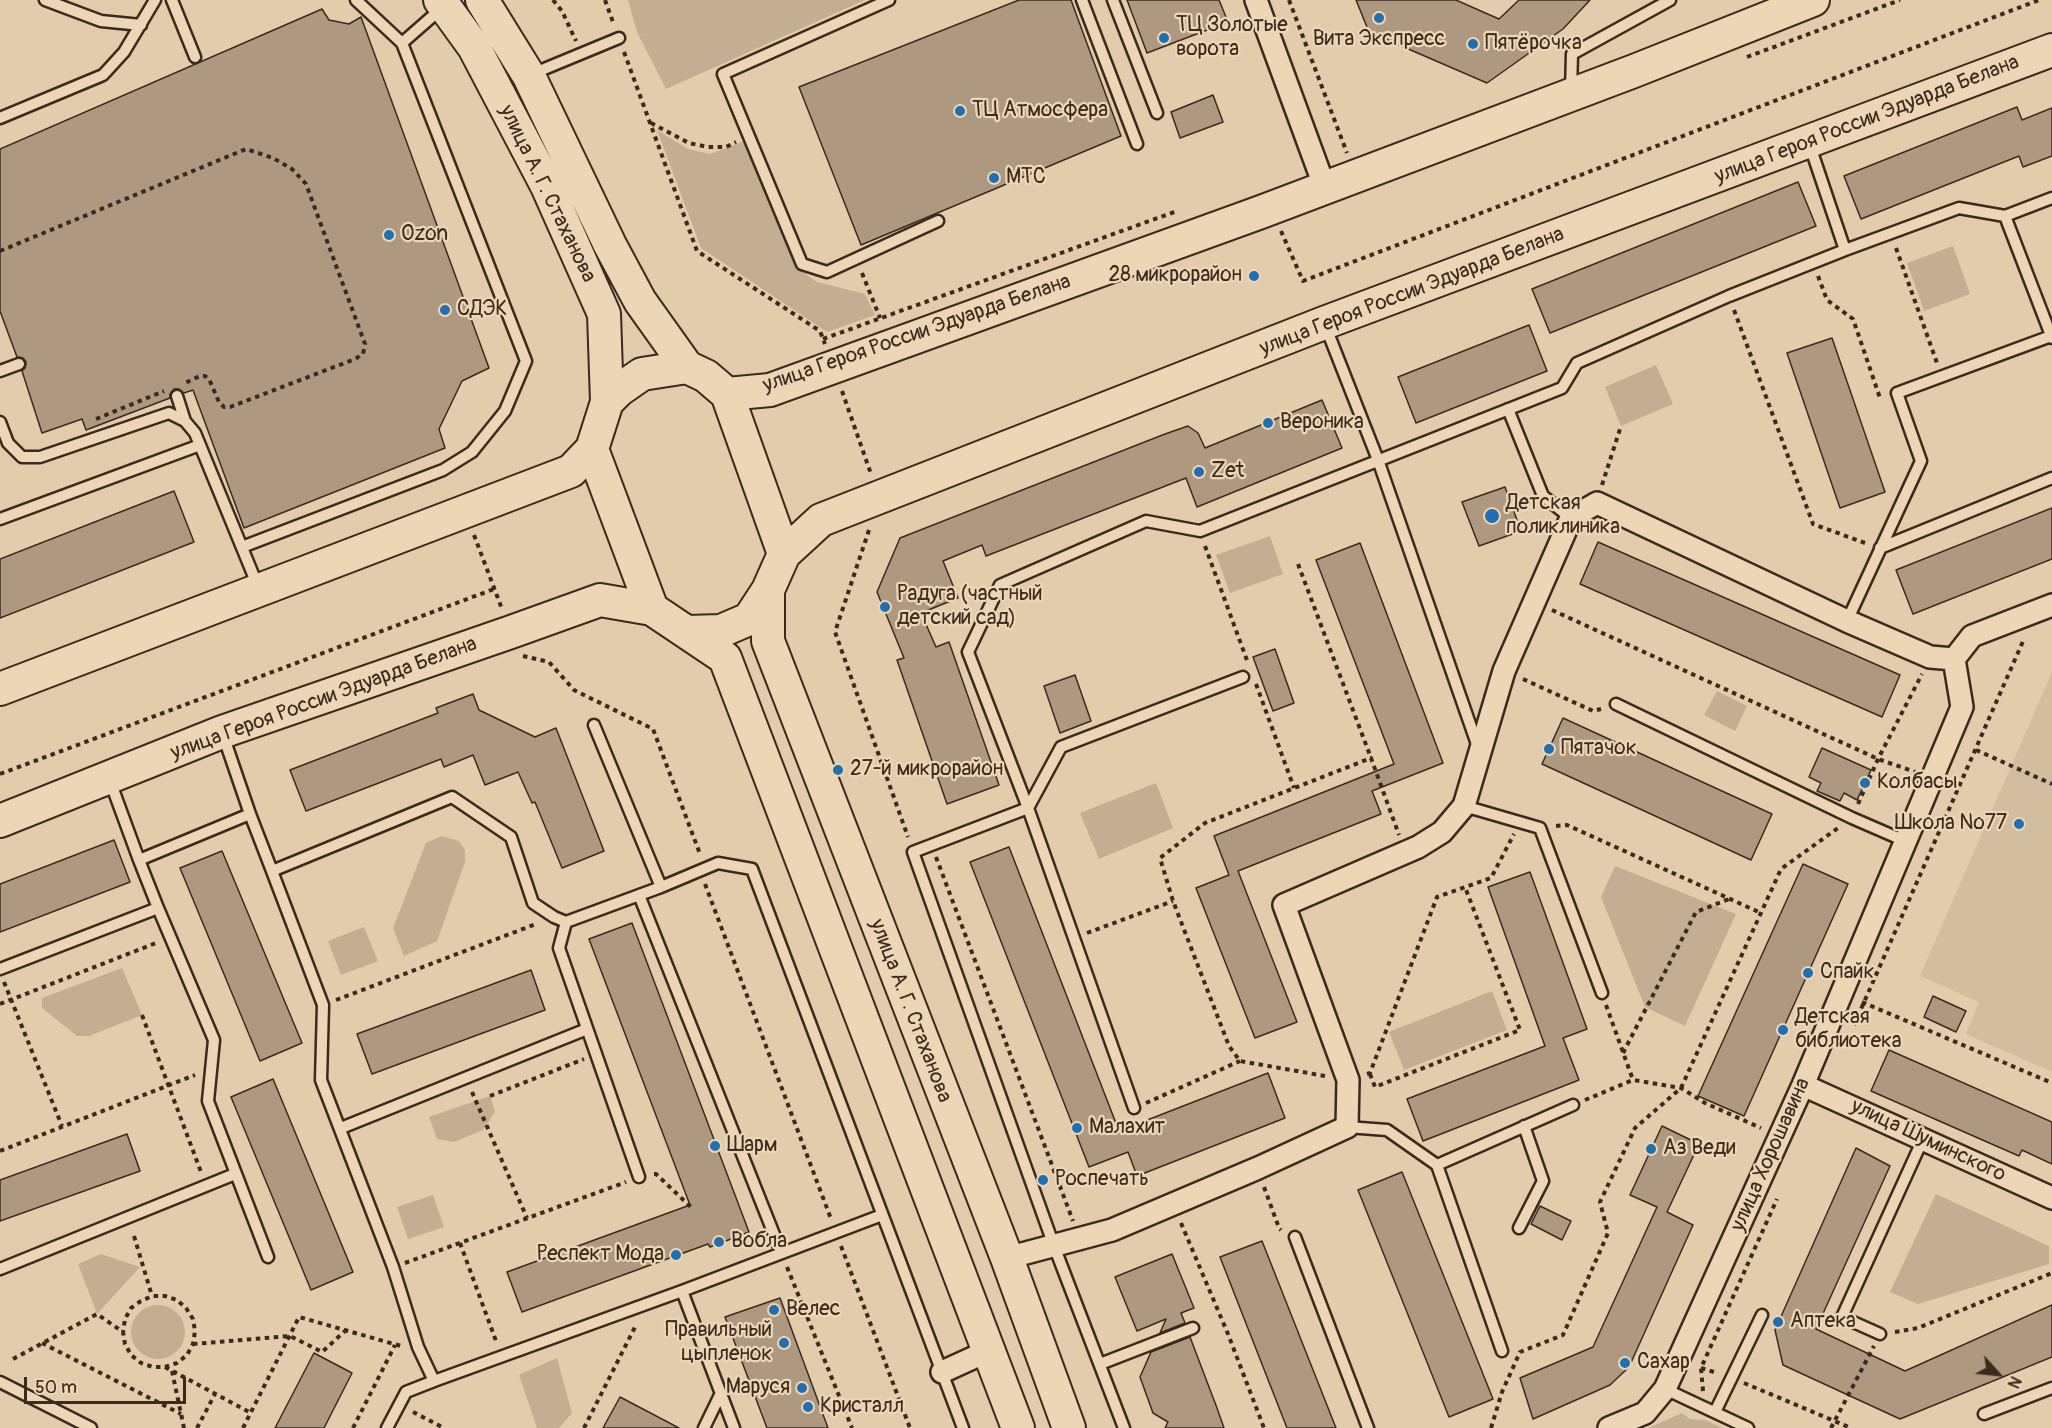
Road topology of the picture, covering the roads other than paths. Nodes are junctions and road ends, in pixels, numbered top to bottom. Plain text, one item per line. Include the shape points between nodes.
1 (45, 0) edge
2 (155, 0) edge
3 (172, 0) edge
4 (356, 0) edge
5 (482, 0) edge
6 (889, 0) edge
7 (1082, 0) edge
8 (1113, 0) edge
9 (1256, 0) edge
10 (1670, 0) edge
11 (1813, 0) edge
12 (442, 3) edge
13 (141, 25) junction
14 (619, 38) road end
15 (402, 43) junction
16 (2052, 50) edge
17 (195, 57) dead end
18 (529, 76) junction
19 (1571, 95) junction
20 (1157, 113) dead end
21 (0, 118) edge
22 (1808, 143) junction
23 (1137, 144) dead end
24 (1325, 188) junction
25 (2052, 198) edge
26 (2005, 216) junction
27 (938, 221) dead end
28 (1845, 250) junction
29 (1324, 323) junction
30 (2052, 337) edge
31 (19, 364) dead end
32 (687, 367) junction
33 (0, 371) edge
34 (175, 390) road end
35 (727, 394) junction
36 (607, 402) junction
37 (1508, 409) junction
38 (185, 421) junction
39 (0, 422) edge
40 (200, 445) junction
41 (592, 449) junction
42 (1378, 460) junction
43 (2052, 478) edge
44 (1571, 518) junction
45 (0, 519) edge
46 (242, 547) junction
47 (1880, 548) junction
48 (784, 554) junction
49 (260, 590) junction
50 (768, 591) junction
51 (2052, 605) edge
52 (652, 609) junction
53 (1847, 621) junction
54 (687, 632) junction
55 (1954, 659) junction
56 (1243, 677) dead end
57 (0, 689) edge
58 (1616, 704) road end
59 (594, 725) dead end
60 (222, 732) junction
61 (1480, 753) junction
62 (109, 778) junction
63 (1464, 806) junction
64 (1028, 808) junction
65 (250, 814) junction
66 (0, 821) edge
67 (1905, 841) junction
68 (139, 860) junction
69 (272, 871) junction
70 (661, 887) junction
71 (639, 895) junction
72 (158, 908) junction
73 (566, 922) junction
74 (0, 970) edge
75 (1602, 993) road end
76 (587, 1029) junction
77 (1803, 1085) junction
78 (1573, 1105) road end
79 (1134, 1108) road end
80 (1524, 1126) junction
81 (1347, 1127) junction
82 (341, 1128) junction
83 (1923, 1138) junction
84 (1437, 1165) junction
85 (235, 1174) junction
86 (639, 1177) road end
87 (2052, 1198) edge
88 (882, 1215) junction
89 (1519, 1228) dead end
90 (1295, 1237) road end
91 (1054, 1246) junction
92 (781, 1252) junction
93 (268, 1257) dead end
94 (1007, 1258) junction
95 (0, 1269) edge
96 (682, 1291) junction
97 (1762, 1315) dead end
98 (1193, 1328) dead end
99 (1880, 1334) road end
100 (988, 1351) junction
101 (1502, 1351) dead end
102 (1100, 1364) junction
103 (942, 1372) junction
104 (0, 1382) edge
105 (434, 1382) junction
106 (2052, 1388) edge
107 (1665, 1389) junction
108 (722, 1393) junction
109 (1710, 1410) junction
110 (1984, 1414) dead end
111 (91, 1428) edge
112 (387, 1428) edge
113 (704, 1428) edge
114 (734, 1428) edge
115 (963, 1428) edge
116 (1018, 1428) edge
117 (1069, 1428) edge
118 (1124, 1428) edge
119 (1368, 1428) edge
120 (1609, 1428) edge
121 (1748, 1428) edge

1 - 13 lane via 100,21
2 - 13 lane
3 - 17 lane
4 - 15 lane
5 - 18 street, улица А. Г. Стаханова
6 - 27 lane via 723,75 802,264 827,272
7 - 23 lane
8 - 20 lane
9 - 24 street
10 - 19 lane via 1572,54
11 - 19 street, улица Героя России Эдуарда Белана
12 - 15 lane
12 - 36 street, улица А. Г. Стаханова via 474,47 547,186 604,314
13 - 21 lane via 103,75
14 - 18 lane
15 - 46 lane via 526,361 505,411 472,452 443,470
16 - 22 street, улица Героя России Эдуарда Белана
18 - 32 street, улица А. Г. Стаханова via 640,301
19 - 24 street, улица Героя России Эдуарда Белана
22 - 28 lane
22 - 29 street, улица Героя России Эдуарда Белана
24 - 35 street, улица Героя России Эдуарда Белана via 828,353 770,390
25 - 26 lane
26 - 28 lane via 1959,208
26 - 30 lane
28 - 37 lane via 1577,363 1562,388
29 - 42 lane
29 - 48 street, улица Героя России Эдуарда Белана via 821,520
30 - 47 lane via 1897,393 1921,461
31 - 33 lane
32 - 35 street via 706,376
32 - 36 street via 642,374
34 - 38 lane
35 - 48 street
36 - 41 street
37 - 42 lane
37 - 44 lane via 1543,496
38 - 39 lane via 169,413 40,457 22,456 8,443
38 - 40 lane
40 - 45 lane
40 - 46 lane
41 - 49 street via 571,471
41 - 52 street
42 - 61 lane
42 - 64 lane via 1200,531 1146,521 1000,585 968,652
43 - 47 lane
44 - 53 street via 1596,503
44 - 61 street via 1504,670
46 - 49 lane
47 - 53 lane
48 - 50 street
49 - 57 street
50 - 54 street via 749,619 721,632
50 - 94 street, улица А. Г. Стаханова via 768,641
51 - 55 street via 1972,636
52 - 54 street
52 - 60 street, улица Героя России Эдуарда Белана via 600,600 516,644
53 - 55 street via 1930,657
54 - 100 street via 725,658
55 - 67 street, улица Хорошавина via 1962,707
56 - 64 lane via 1061,747
58 - 67 lane
59 - 70 lane
60 - 62 street, улица Героя России Эдуарда Белана
60 - 65 lane
61 - 63 street
62 - 66 street, улица Героя России Эдуарда Белана
62 - 68 lane
63 - 75 lane via 1540,828
63 - 81 street via 1442,832 1418,847 1284,905 1348,1080
64 - 79 lane
64 - 91 lane via 913,852
65 - 68 lane
65 - 69 lane
67 - 77 street, улица Хорошавина
68 - 72 lane
69 - 73 lane via 452,797 511,837 533,903
69 - 82 lane via 323,1005 321,1080
70 - 71 lane
70 - 88 lane via 718,863 752,869
71 - 73 lane
71 - 92 lane
72 - 74 lane
72 - 85 lane via 214,1040 208,1101
73 - 76 lane via 559,948
76 - 82 lane
76 - 86 lane
77 - 83 street, улица Шуминского
77 - 107 street, улица Хорошавина
78 - 80 lane
80 - 84 lane
80 - 89 lane via 1543,1181
81 - 84 lane via 1387,1130
81 - 91 street via 1112,1230
82 - 105 lane
83 - 87 street, улица Шуминского
83 - 99 lane via 1842,1317
84 - 101 lane
85 - 93 lane
85 - 95 lane
88 - 92 lane
88 - 103 lane
90 - 119 lane
91 - 94 street
91 - 102 lane
92 - 96 lane
94 - 117 street, улица А. Г. Стаханова
96 - 105 lane
96 - 108 lane
97 - 109 lane via 1731,1378
98 - 102 lane
100 - 103 street
100 - 116 street
102 - 118 lane
103 - 115 lane
104 - 111 lane
105 - 112 lane via 406,1392
106 - 110 lane
107 - 109 lane
107 - 120 street, улица Хорошавина via 1645,1413
108 - 113 lane
108 - 114 lane
109 - 121 lane

